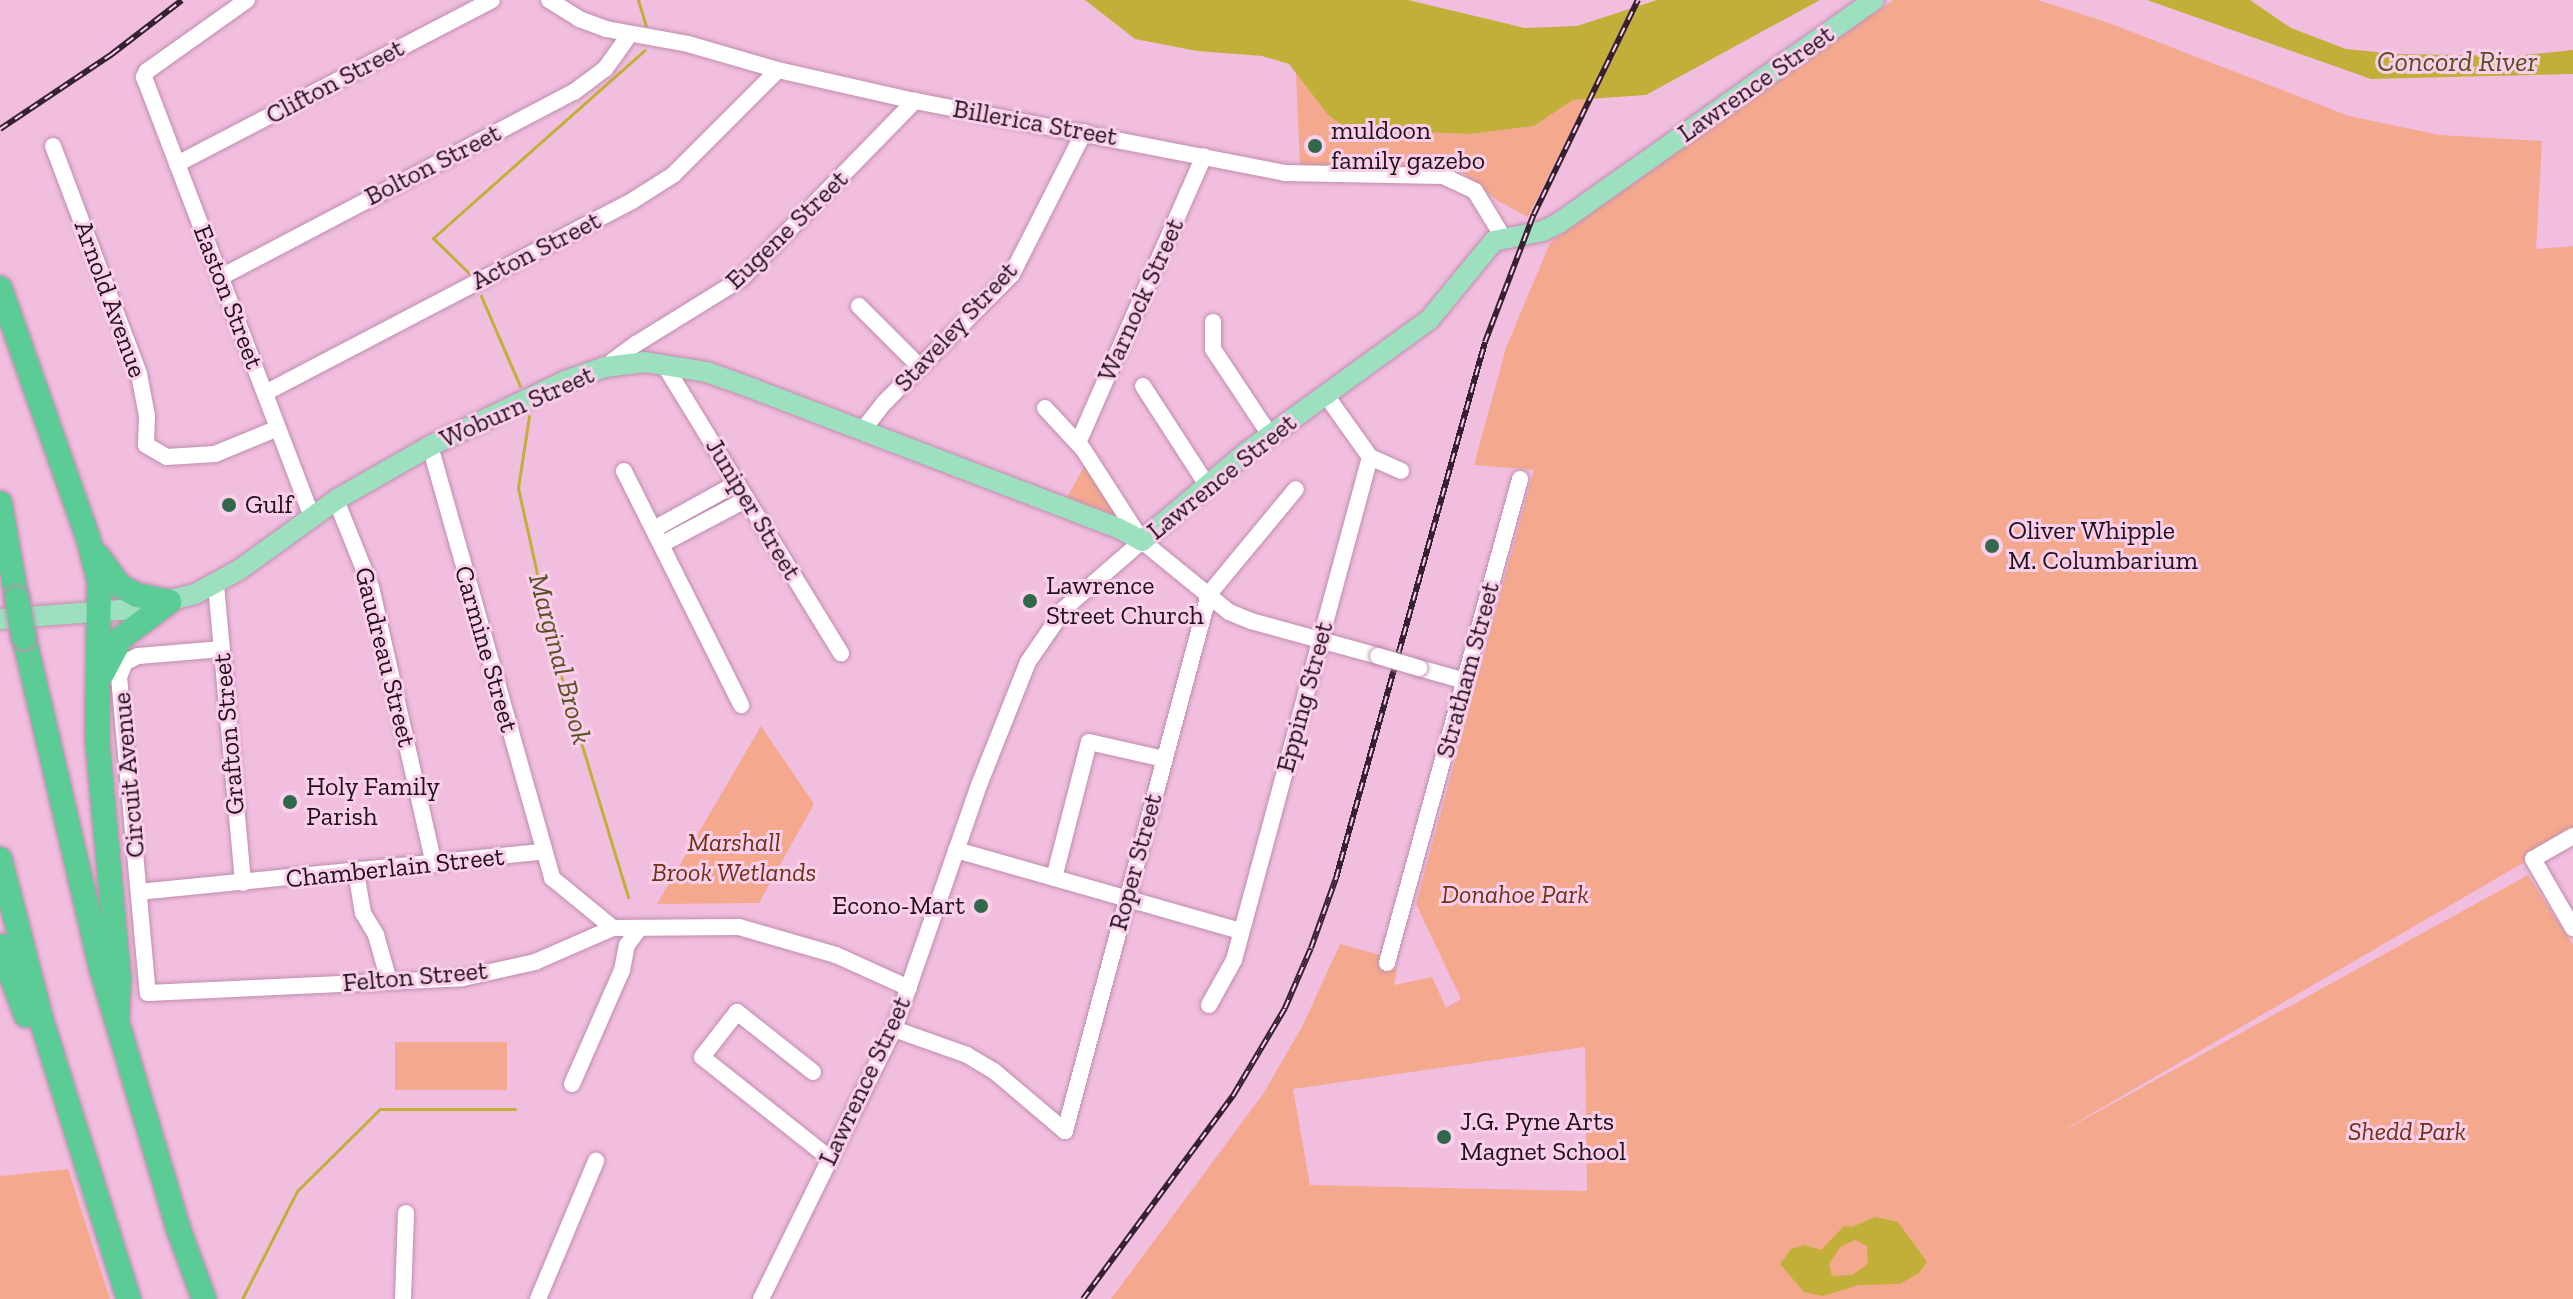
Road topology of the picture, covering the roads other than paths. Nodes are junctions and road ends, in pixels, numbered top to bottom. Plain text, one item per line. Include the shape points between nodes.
1 (247, 0) edge
2 (492, 0) edge
3 (549, 0) edge
4 (1874, 0) edge
5 (630, 34) junction
6 (778, 70) junction
7 (915, 101) junction
8 (1084, 132) junction
9 (53, 146) dead end
10 (1204, 156) junction
11 (177, 164) junction
12 (1503, 237) junction
13 (221, 277) junction
14 (0, 288) edge
15 (859, 306) dead end
16 (1213, 322) dead end
17 (665, 366) junction
18 (605, 367) junction
19 (920, 367) junction
20 (1143, 386) dead end
21 (265, 393) junction
22 (1326, 395) junction
23 (1045, 408) dead end
24 (278, 428) junction
25 (862, 431) junction
26 (1270, 435) junction
27 (1078, 443) junction
28 (430, 446) junction
29 (1370, 457) junction
30 (624, 471) dead end
31 (1401, 471) dead end
32 (1520, 479) dead end
33 (737, 483) junction
34 (1207, 485) junction
35 (1296, 489) dead end
36 (747, 499) junction
37 (336, 500) junction
38 (0, 503) edge
39 (312, 516) junction
40 (658, 537) junction
41 (88, 538) junction
42 (1142, 541) junction
43 (216, 585) junction
44 (1209, 594) junction
45 (169, 602) junction
46 (97, 613) junction
47 (0, 619) edge
48 (1321, 640) junction
49 (222, 649) junction
50 (841, 653) dead end
51 (1465, 681) junction
52 (98, 696) junction
53 (741, 705) dead end
54 (1164, 759) junction
55 (2573, 836) edge
56 (956, 850) junction
57 (543, 852) junction
58 (0, 859) edge
59 (434, 864) junction
60 (356, 872) junction
61 (1054, 878) junction
62 (243, 883) junction
63 (139, 892) junction
64 (1125, 898) junction
65 (613, 928) junction
66 (2573, 928) edge
67 (639, 929) junction
68 (1241, 931) junction
69 (0, 946) edge
70 (1387, 963) dead end
71 (389, 981) junction
72 (909, 988) junction
73 (1209, 1005) dead end
74 (117, 1019) junction
75 (894, 1029) junction
76 (813, 1072) dead end
77 (572, 1084) dead end
78 (829, 1158) junction
79 (596, 1161) dead end
80 (88, 1175) junction
81 (406, 1213) dead end
82 (129, 1299) edge
83 (204, 1299) edge
84 (403, 1299) edge
85 (538, 1299) edge
86 (761, 1299) edge

1 - 11 street, Easton Street via 144,77
2 - 11 street, Clifton Street
3 - 5 street, Billerica Street via 579,19
4 - 12 main road, Lawrence Street via 1567,218 1543,231
5 - 6 street, Billerica Street
5 - 13 street, Bolton Street via 605,69 574,92
6 - 7 street, Billerica Street
6 - 21 street, Acton Street via 673,175 632,201
7 - 8 street, Billerica Street
7 - 18 street, Eugene Street via 741,279
8 - 10 street, Billerica Street
8 - 19 street, Staveley Street via 1012,274
9 - 24 street, Arnold Avenue via 139,374 146,445 167,457 215,454
10 - 12 street, Billerica Street via 1301,175 1455,180 1484,201
10 - 27 street, Warnock Street
11 - 13 street, Easton Street
12 - 22 main road, Lawrence Street via 1486,247 1429,320
13 - 21 street, Easton Street
14 - 41 highway
15 - 19 street
16 - 26 street via 1213,349
17 - 18 main road, Woburn Street via 645,362
17 - 25 main road, Woburn Street via 707,372
17 - 33 street, Juniper Street
18 - 28 main road, Woburn Street
19 - 25 street, Staveley Street
20 - 34 street
21 - 24 street, Easton Street
22 - 26 main road, Lawrence Street
22 - 29 street
23 - 27 street
24 - 39 street, Easton Street
25 - 42 main road, Woburn Street
26 - 34 main road, Lawrence Street
27 - 42 street
28 - 37 main road, Woburn Street
28 - 57 street, Carmine Street
29 - 31 street
29 - 48 street, Epping Street
30 - 40 street
32 - 51 street, Stratham Street
33 - 36 street, Juniper Street
33 - 40 street
34 - 42 main road, Lawrence Street
35 - 44 street
36 - 40 street
36 - 50 street, Juniper Street
37 - 39 main road, Woburn Street
37 - 59 street, Gaudreau Street via 371,587
38 - 74 highway, bridge via 67,833
39 - 43 main road, Woburn Street
40 - 53 street
41 - 45 highway via 120,586
41 - 46 highway via 99,581
42 - 44 street
42 - 56 street, Lawrence Street via 1065,608 1028,662
43 - 45 main road, Woburn Street
43 - 49 street, Grafton Street
44 - 48 street via 1240,617
44 - 54 street, Roper Street
45 - 46 main road, Woburn Street
45 - 52 highway via 121,638 103,670
46 - 47 main road, Woburn Street
46 - 52 highway
48 - 51 street, bridge
48 - 68 street, Epping Street
49 - 62 street, Grafton Street
49 - 63 street, Circuit Avenue via 138,656 125,662 119,677
51 - 70 street, Stratham Street
52 - 74 highway via 99,777 119,978
54 - 61 street via 1089,742
54 - 64 street, Roper Street
55 - 66 street via 2533,859
56 - 61 street
56 - 72 street, Lawrence Street
57 - 59 street, Chamberlain Street
57 - 65 street via 552,878
58 - 80 highway
59 - 60 street, Chamberlain Street
60 - 62 street, Chamberlain Street
60 - 71 street via 363,913 376,935
61 - 64 street
62 - 63 street, Chamberlain Street
63 - 71 street, Felton Street via 148,993
64 - 68 street
64 - 75 street, Roper Street via 1065,1131 994,1071 967,1055
65 - 67 street, Felton Street
65 - 71 street, Felton Street via 535,962 463,978
67 - 72 street, Felton Street via 739,927 836,955
67 - 77 street via 627,945 622,970
68 - 73 street, Epping Street via 1228,974
69 - 80 highway
72 - 75 street, Lawrence Street
74 - 83 highway
75 - 78 street, Lawrence Street
76 - 78 street via 737,1012 702,1057
78 - 86 street, Lawrence Street
79 - 85 street
80 - 82 highway
81 - 84 street

